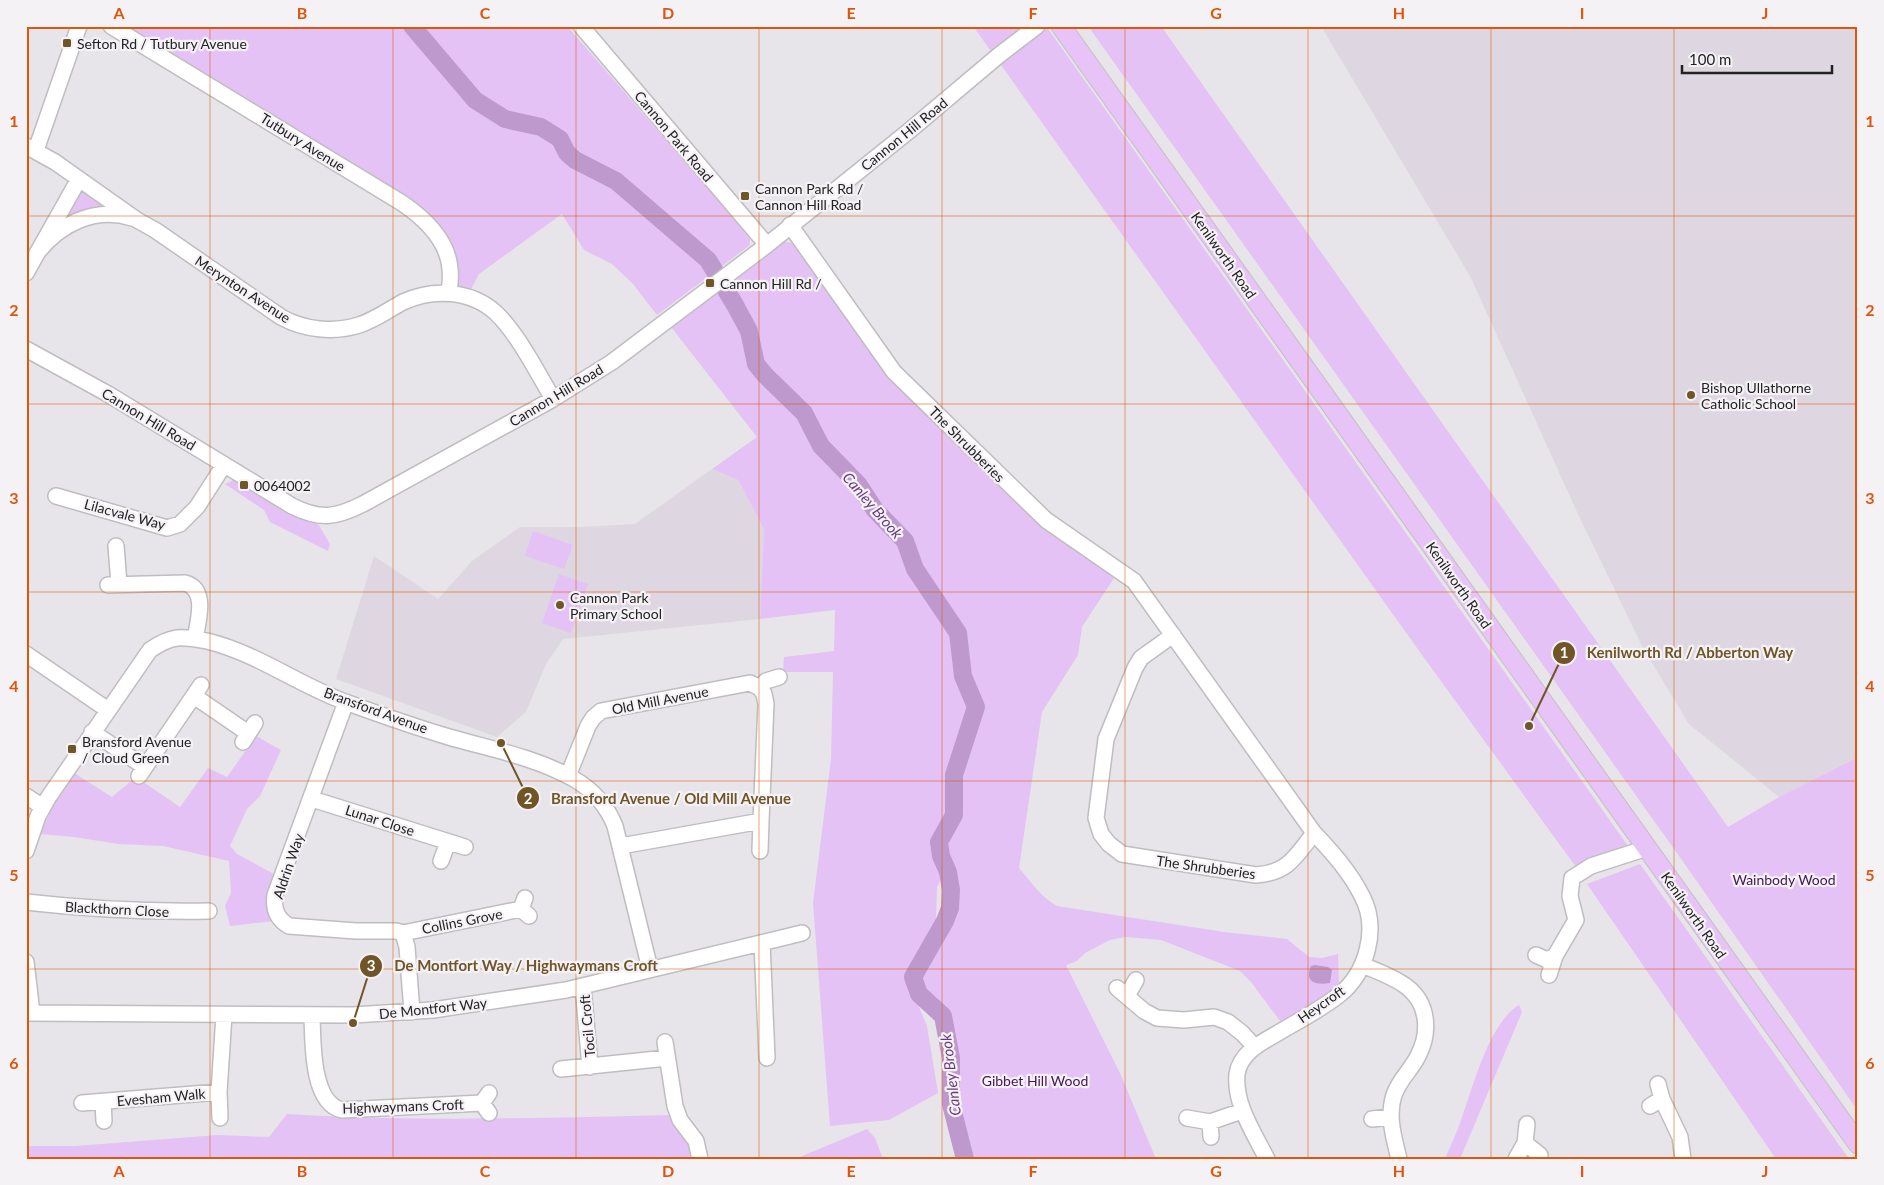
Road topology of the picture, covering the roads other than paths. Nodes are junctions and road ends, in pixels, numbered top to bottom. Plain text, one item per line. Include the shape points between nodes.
1 (79, 26) edge
2 (111, 26) edge
3 (581, 26) edge
4 (1037, 26) edge
5 (1060, 26) edge
6 (31, 148) edge
7 (79, 179) junction
8 (137, 220) junction
9 (790, 225) junction
10 (767, 245) junction
11 (37, 253) junction
12 (26, 272) edge
13 (449, 292) junction
14 (26, 349) edge
15 (553, 399) junction
16 (224, 464) junction
17 (56, 496) dead end
18 (116, 546) dead end
19 (1173, 635) junction
20 (195, 639) junction
21 (26, 654) edge
22 (779, 677) dead end
23 (760, 688) junction
24 (346, 702) junction
25 (108, 710) junction
26 (92, 732) junction
27 (249, 733) dead end
28 (568, 776) junction
29 (26, 796) edge
30 (312, 799) junction
31 (43, 807) junction
32 (761, 821) junction
33 (1314, 832) junction
34 (448, 842) junction
35 (621, 846) junction
36 (465, 847) dead end
37 (1647, 848) junction
38 (760, 851) dead end
39 (26, 852) edge
40 (441, 862) dead end
41 (26, 902) edge
42 (525, 908) dead end
43 (213, 912) dead end
44 (403, 933) junction
45 (802, 933) dead end
46 (762, 943) junction
47 (1536, 954) dead end
48 (1555, 956) junction
49 (26, 962) edge
50 (1362, 965) junction
51 (650, 970) junction
52 (1548, 974) dead end
53 (1136, 980) dead end
54 (583, 986) junction
55 (412, 1012) junction
56 (29, 1013) edge
57 (224, 1015) junction
58 (312, 1015) junction
59 (665, 1042) dead end
60 (1255, 1047) junction
61 (667, 1058) junction
62 (768, 1062) dead end
63 (590, 1067) junction
64 (558, 1069) dead end
65 (1658, 1084) dead end
66 (219, 1092) junction
67 (103, 1102) junction
68 (82, 1103) dead end
69 (486, 1103) dead end
70 (1242, 1111) junction
71 (1390, 1117) junction
72 (220, 1118) dead end
73 (1187, 1118) dead end
74 (1372, 1119) dead end
75 (104, 1121) dead end
76 (1210, 1122) junction
77 (1527, 1124) dead end
78 (1211, 1137) dead end
79 (1526, 1143) junction
80 (1858, 1144) edge
81 (1540, 1155) dead end
82 (700, 1159) edge
83 (1267, 1159) edge
84 (1399, 1159) edge
85 (1516, 1159) edge
86 (1683, 1159) edge

1 - 6 street
2 - 13 street, Tutbury Avenue via 421,217 436,233 449,260
3 - 10 street, Cannon Park Road
4 - 9 street, Cannon Hill Road
5 - 37 main road, Kenilworth Road
6 - 7 street, Merynton Avenue
7 - 8 street, Merynton Avenue
7 - 11 street
8 - 11 street via 120,215 99,215 75,220 53,234
8 - 13 street, Merynton Avenue via 281,316 302,326 331,330 351,327 416,297
9 - 10 street, Cannon Hill Road
9 - 19 street, The Shrubberies via 894,372 1046,520 1134,581
10 - 15 street, Cannon Hill Road via 612,362
11 - 12 street
13 - 15 street, Merynton Avenue via 487,306 500,318
14 - 16 street, Cannon Hill Road
15 - 16 street, Cannon Hill Road via 363,504 332,516 317,516 298,509
16 - 17 street, Lilacvale Way via 197,507 180,524 167,528
18 - 20 street via 114,584 185,583 198,593
19 - 33 street, The Shrubberies
19 - 33 street, The Shrubberies via 1141,658 1106,739 1096,818 1101,834 1122,854 1268,874 1280,870 1292,860
20 - 24 street, Bransford Avenue via 236,650
20 - 25 street, Bransford Avenue via 170,638 150,650
21 - 25 street
22 - 23 street via 766,681
23 - 28 street, Old Mill Avenue via 750,683 601,712 588,726
23 - 32 street via 766,704
24 - 28 street, Bransford Avenue via 522,758
24 - 30 street, Aldrin Way
25 - 26 street, Bransford Avenue
26 - 27 street via 142,771 197,690
26 - 31 street, Bransford Avenue
28 - 35 street, Bransford Avenue via 588,788 604,805
29 - 31 street
30 - 34 street, Lunar Close
30 - 44 street, Aldrin Way via 276,895 277,915 289,926
31 - 39 street, Bransford Avenue
32 - 35 street
32 - 38 street
33 - 50 street, Heycroft via 1344,866 1363,897 1370,928
34 - 36 street, Lunar Close
34 - 40 street
35 - 51 street, Bransford Avenue
37 - 48 street via 1591,866 1572,878 1570,896 1576,920
37 - 80 main road, Kenilworth Road
41 - 43 street, Blackthorn Close via 90,909
42 - 44 street, Collins Grove
44 - 55 street via 408,947
45 - 46 street, De Montfort Way
46 - 51 street, De Montfort Way
46 - 62 street
47 - 48 street via 1547,960
48 - 52 street
49 - 56 street
50 - 60 street, Heycroft via 1340,994
50 - 71 street via 1407,987 1419,1001 1425,1016 1423,1044 1394,1095
51 - 54 street, De Montfort Way
53 - 60 street via 1122,992 1144,1011 1157,1018 1214,1017 1242,1032
54 - 55 street, De Montfort Way
54 - 63 street, Tocil Croft
55 - 58 street, De Montfort Way
56 - 57 street, De Montfort Way
57 - 58 street, De Montfort Way
57 - 66 street, Evesham Walk
58 - 69 street, Highwaymans Croft via 316,1071 324,1099 334,1108
59 - 61 street
60 - 70 street, Heycroft via 1245,1056 1237,1073
61 - 63 street, Tocil Croft
61 - 82 street via 675,1106 680,1120 696,1141
63 - 64 street, Tocil Croft
65 - 86 street via 1656,1103 1680,1137
66 - 67 street, Evesham Walk
66 - 72 street, Evesham Walk
67 - 68 street, Evesham Walk
67 - 75 street, Evesham Walk
70 - 76 street
70 - 83 street, Heycroft
71 - 74 street
71 - 84 street
73 - 76 street
76 - 78 street
77 - 79 street
79 - 81 street
79 - 85 street

